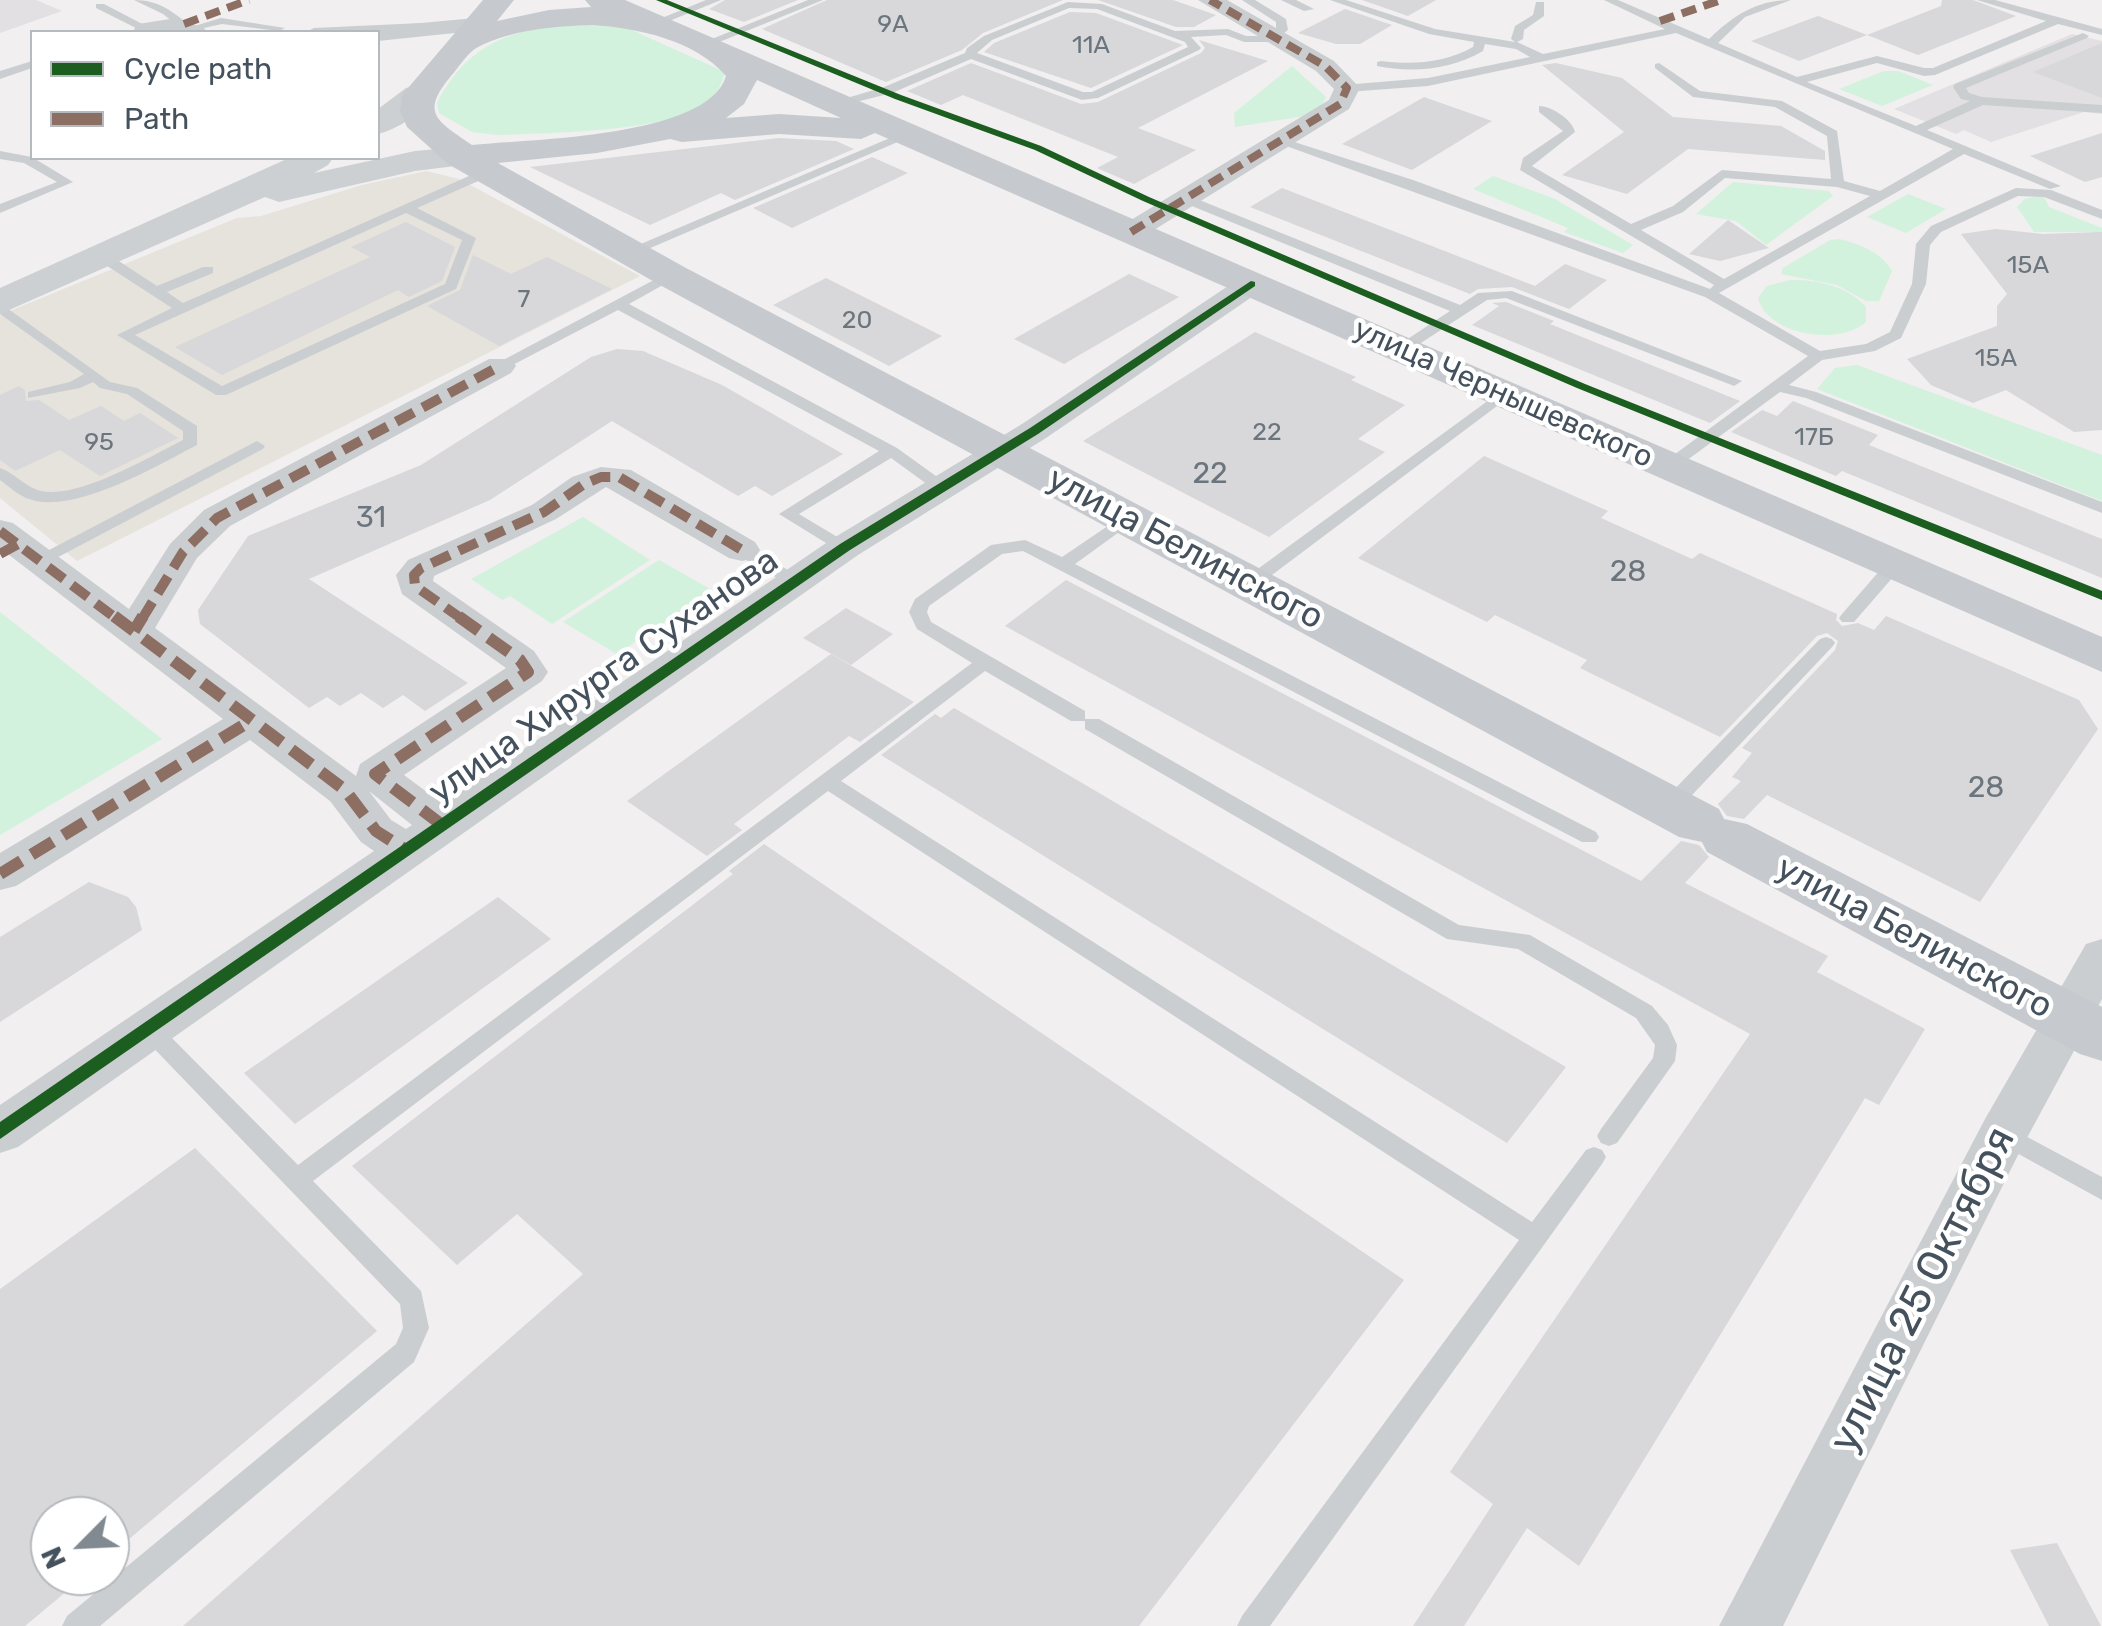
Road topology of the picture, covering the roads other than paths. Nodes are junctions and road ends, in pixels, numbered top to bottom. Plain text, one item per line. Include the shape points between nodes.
1 (138, 0) edge
2 (500, 0) edge
3 (716, 0) edge
4 (818, 0) edge
5 (1210, 0) edge
6 (1247, 0) edge
7 (1286, 0) edge
8 (1335, 0) edge
9 (1610, 0) edge
10 (1640, 0) edge
11 (1786, 0) edge
12 (1982, 0) edge
13 (601, 1) edge
14 (1540, 4) dead end
15 (100, 6) dead end
16 (1624, 6) junction
17 (1308, 8) dead end
18 (2058, 20) junction
19 (653, 24) junction
20 (279, 28) dead end
21 (1680, 29) junction
22 (136, 30) edge
23 (190, 30) edge
24 (194, 30) edge
25 (380, 31) edge
26 (460, 32) junction
27 (1530, 32) dead end
28 (2102, 32) edge
29 (380, 34) edge
30 (1174, 34) junction
31 (1274, 39) junction
32 (1480, 40) junction
33 (1512, 41) junction
34 (1711, 43) junction
35 (2102, 45) edge
36 (714, 50) junction
37 (971, 55) junction
38 (1542, 58) junction
39 (1380, 64) dead end
40 (30, 65) edge
41 (1659, 66) dead end
42 (0, 75) edge
43 (1795, 81) junction
44 (1347, 88) junction
45 (418, 95) junction
46 (1980, 101) junction
47 (836, 103) junction
48 (1543, 110) dead end
49 (2102, 110) edge
50 (380, 123) edge
51 (1917, 130) junction
52 (654, 134) junction
53 (905, 134) junction
54 (1281, 142) junction
55 (1962, 149) junction
56 (0, 155) edge
57 (30, 159) edge
58 (33, 160) edge
59 (312, 160) edge
60 (474, 165) junction
61 (1838, 183) junction
62 (1880, 196) junction
63 (1187, 199) junction
64 (2102, 205) edge
65 (218, 206) junction
66 (408, 208) junction
67 (0, 209) edge
68 (2102, 215) edge
69 (1628, 230) junction
70 (1131, 232) junction
71 (629, 252) junction
72 (103, 256) junction
73 (208, 270) dead end
74 (672, 276) junction
75 (1251, 284) junction
76 (1724, 285) junction
77 (157, 292) junction
78 (1710, 294) junction
79 (0, 304) edge
80 (617, 304) junction
81 (183, 308) junction
82 (1460, 310) junction
83 (1402, 350) junction
84 (1818, 356) junction
85 (500, 366) joint
86 (94, 374) junction
87 (1734, 381) dead end
88 (1780, 387) junction
89 (1504, 394) junction
90 (33, 395) dead end
91 (257, 446) dead end
92 (891, 451) junction
93 (1001, 451) junction
94 (1668, 466) junction
95 (0, 472) edge
96 (941, 487) junction
97 (2102, 508) edge
98 (1127, 518) junction
99 (14, 547) edge
100 (846, 547) junction
101 (742, 550) joint
102 (1064, 565) junction
103 (1894, 565) junction
104 (795, 581) junction
105 (1250, 583) junction
106 (1848, 618) dead end
107 (134, 631) junction
108 (1826, 643) dead end
109 (2102, 656) edge
110 (984, 662) junction
111 (252, 720) junction
112 (827, 781) junction
113 (1698, 823) junction
114 (442, 825) junction
115 (1589, 837) dead end
116 (406, 850) junction
117 (0, 874) edge
118 (2102, 958) edge
119 (2084, 1028) edge
120 (149, 1029) junction
121 (0, 1132) edge
122 (2004, 1134) junction
123 (295, 1181) junction
124 (2102, 1189) edge
125 (1535, 1237) junction
126 (77, 1626) edge
127 (1252, 1626) edge
128 (1750, 1626) edge

1 - 23 lane
2 - 26 main road
3 - 19 lane
4 - 36 lane
5 - 31 street
6 - 31 lane via 1282,21
7 - 17 lane
8 - 32 lane
9 - 16 lane
10 - 16 lane
11 - 34 lane via 1741,16
12 - 18 lane
13 - 19 main road, улица Чернышевского
14 - 33 lane via 1538,16
15 - 22 lane
16 - 21 lane
18 - 28 lane
18 - 43 lane via 1935,71 1876,60
19 - 26 main road via 558,15
19 - 36 main road, улица Чернышевского
20 - 24 lane via 221,21
21 - 34 lane
21 - 38 lane
25 - 26 lane
26 - 29 street
26 - 45 main road
27 - 33 lane
30 - 31 lane
30 - 37 lane via 1098,6 1068,5 988,38
30 - 37 lane via 1195,48 1094,96
31 - 44 street via 1326,66
32 - 33 lane
32 - 39 lane via 1468,55 1410,68
33 - 38 lane
34 - 43 lane
35 - 46 lane via 2073,38 1959,87
36 - 47 main road, улица Чернышевского
36 - 52 main road via 742,75 738,90 722,107
37 - 47 lane via 888,90
38 - 44 lane via 1428,82
40 - 42 lane
41 - 61 lane via 1698,94 1778,104 1825,127 1833,134
43 - 51 lane
44 - 54 street via 1340,104
45 - 50 main road
45 - 60 main road, улица Белинского via 424,127
46 - 49 lane
46 - 51 lane
47 - 53 main road, улица Чернышевского
48 - 69 lane via 1569,132 1524,167
51 - 55 lane
52 - 53 main road, улица Чернышевского via 779,124
52 - 60 main road
53 - 70 main road, улица Чернышевского
53 - 71 lane
54 - 63 street
54 - 78 lane
55 - 62 lane
55 - 64 lane
56 - 57 lane
58 - 67 lane via 67,182
59 - 65 main road
60 - 65 main road via 330,178
60 - 66 lane
60 - 71 main road, улица Белинского
61 - 62 lane
61 - 69 lane via 1722,174 1678,208
62 - 76 lane
63 - 70 street
63 - 82 lane
65 - 72 main road
66 - 81 lane
66 - 81 lane via 469,238 451,286 220,392 124,335
68 - 84 lane via 2046,193 2016,192 1936,229 1923,244 1919,284 1896,335 1870,348
69 - 76 lane
70 - 75 main road, улица Чернышевского
71 - 74 main road, улица Белинского
72 - 77 lane
72 - 79 main road
73 - 77 lane
74 - 80 lane
74 - 93 main road, улица Белинского
75 - 83 main road, улица Чернышевского
75 - 93 street, улица Хирурга Суханова
76 - 78 lane
77 - 81 lane
78 - 84 lane
79 - 86 lane
80 - 85 lane
80 - 92 lane
82 - 83 lane
82 - 87 lane via 1483,296 1507,294
83 - 89 main road, улица Чернышевского
84 - 88 lane
85 - 107 street via 217,518 184,552
86 - 90 lane via 75,386
86 - 95 lane via 191,429 191,442 74,493 36,496
88 - 94 lane
88 - 97 lane
89 - 94 main road, улица Чернышевского
89 - 105 lane
91 - 99 lane
92 - 96 lane
92 - 100 lane via 788,514
93 - 96 street, улица Хирурга Суханова
93 - 98 main road, улица Белинского
94 - 103 main road, улица Чернышевского
96 - 100 street, улица Хирурга Суханова
98 - 102 lane
98 - 105 main road, улица Белинского
99 - 107 street
100 - 104 street, улица Хирурга Суханова
101 - 104 lane
101 - 114 street via 619,477 601,477 544,512 421,568 415,586 528,672 375,774
102 - 110 lane via 1025,545 1010,545 922,603 923,624
102 - 115 lane
103 - 106 lane
103 - 109 main road, улица Чернышевского
104 - 114 street, улица Хирурга Суханова
105 - 113 main road, улица Белинского
107 - 111 street
108 - 113 lane
110 - 112 lane
110 - 125 lane via 1455,932 1522,941 1644,1012 1666,1045 1664,1060
111 - 116 street via 345,790 376,831
111 - 117 street
112 - 123 lane
112 - 125 lane
113 - 119 main road, улица Белинского
114 - 116 street, улица Хирурга Суханова
116 - 120 street, улица Хирурга Суханова
118 - 119 street, улица 25 Октября
119 - 122 street, улица 25 Октября
120 - 121 street, улица Хирурга Суханова
120 - 123 lane
122 - 124 lane
122 - 128 street, улица 25 Октября
123 - 126 lane via 412,1300 416,1328 405,1353
125 - 127 lane

